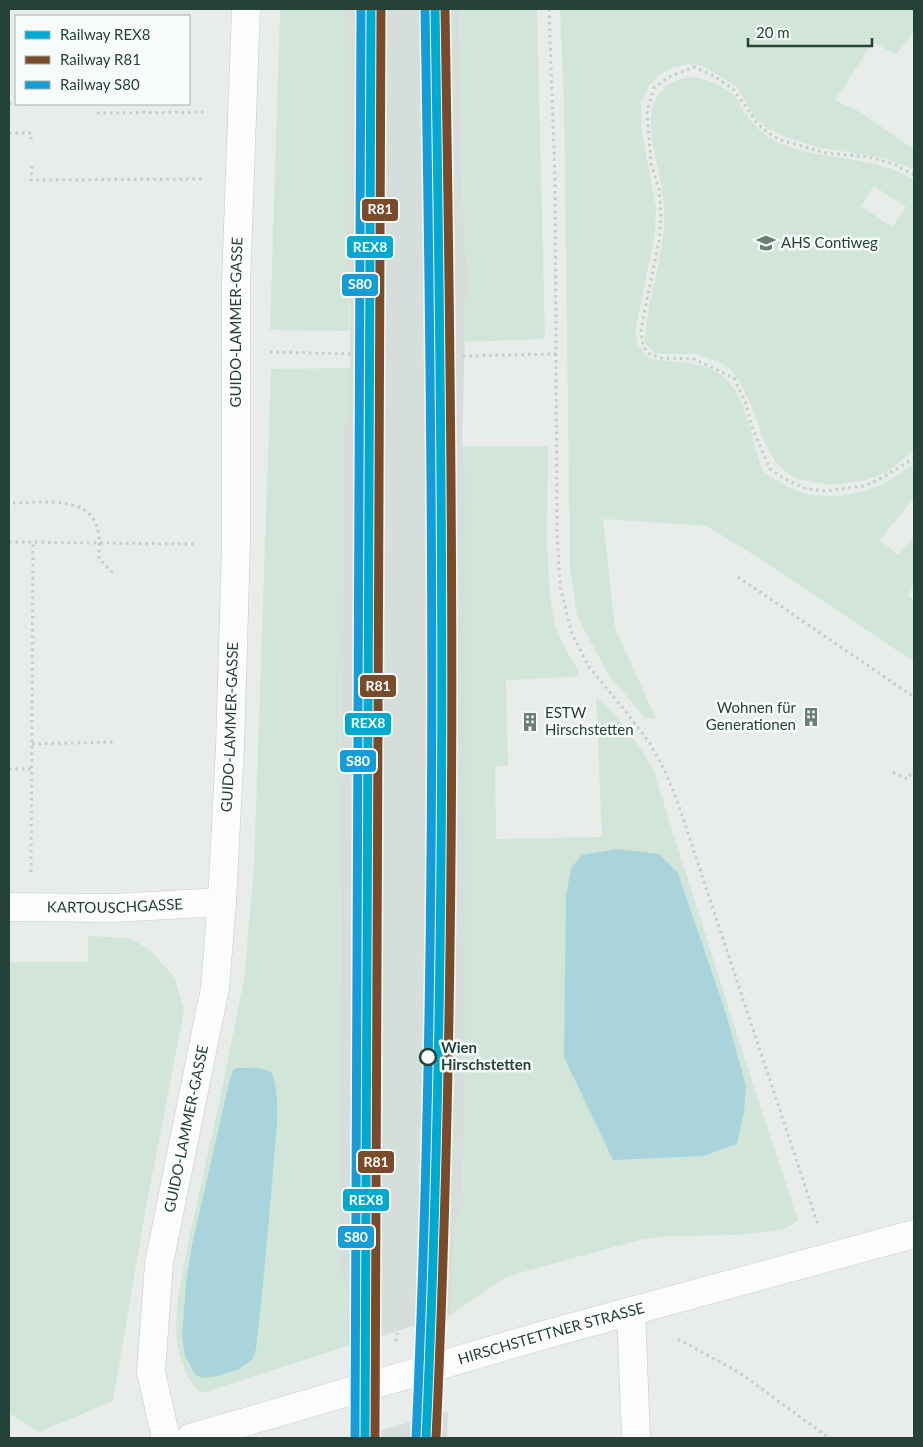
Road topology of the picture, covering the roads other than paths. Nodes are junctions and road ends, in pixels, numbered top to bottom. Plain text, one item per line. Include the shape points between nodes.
1 (246, 9) edge
2 (222, 902) junction
3 (9, 907) edge
4 (914, 1234) edge
5 (631, 1311) junction
6 (166, 1438) edge
7 (190, 1438) edge
8 (636, 1438) edge

1 - 2 street, GUIDO-LAMMER-GASSE via 236,292 236,544
2 - 3 street, KARTOUSCHGASSE via 114,908
2 - 6 street, GUIDO-LAMMER-GASSE via 215,988 159,1263 151,1372
4 - 5 street, HIRSCHSTETTNER STRASSE
5 - 7 street, HIRSCHSTETTNER STRASSE
5 - 8 street

